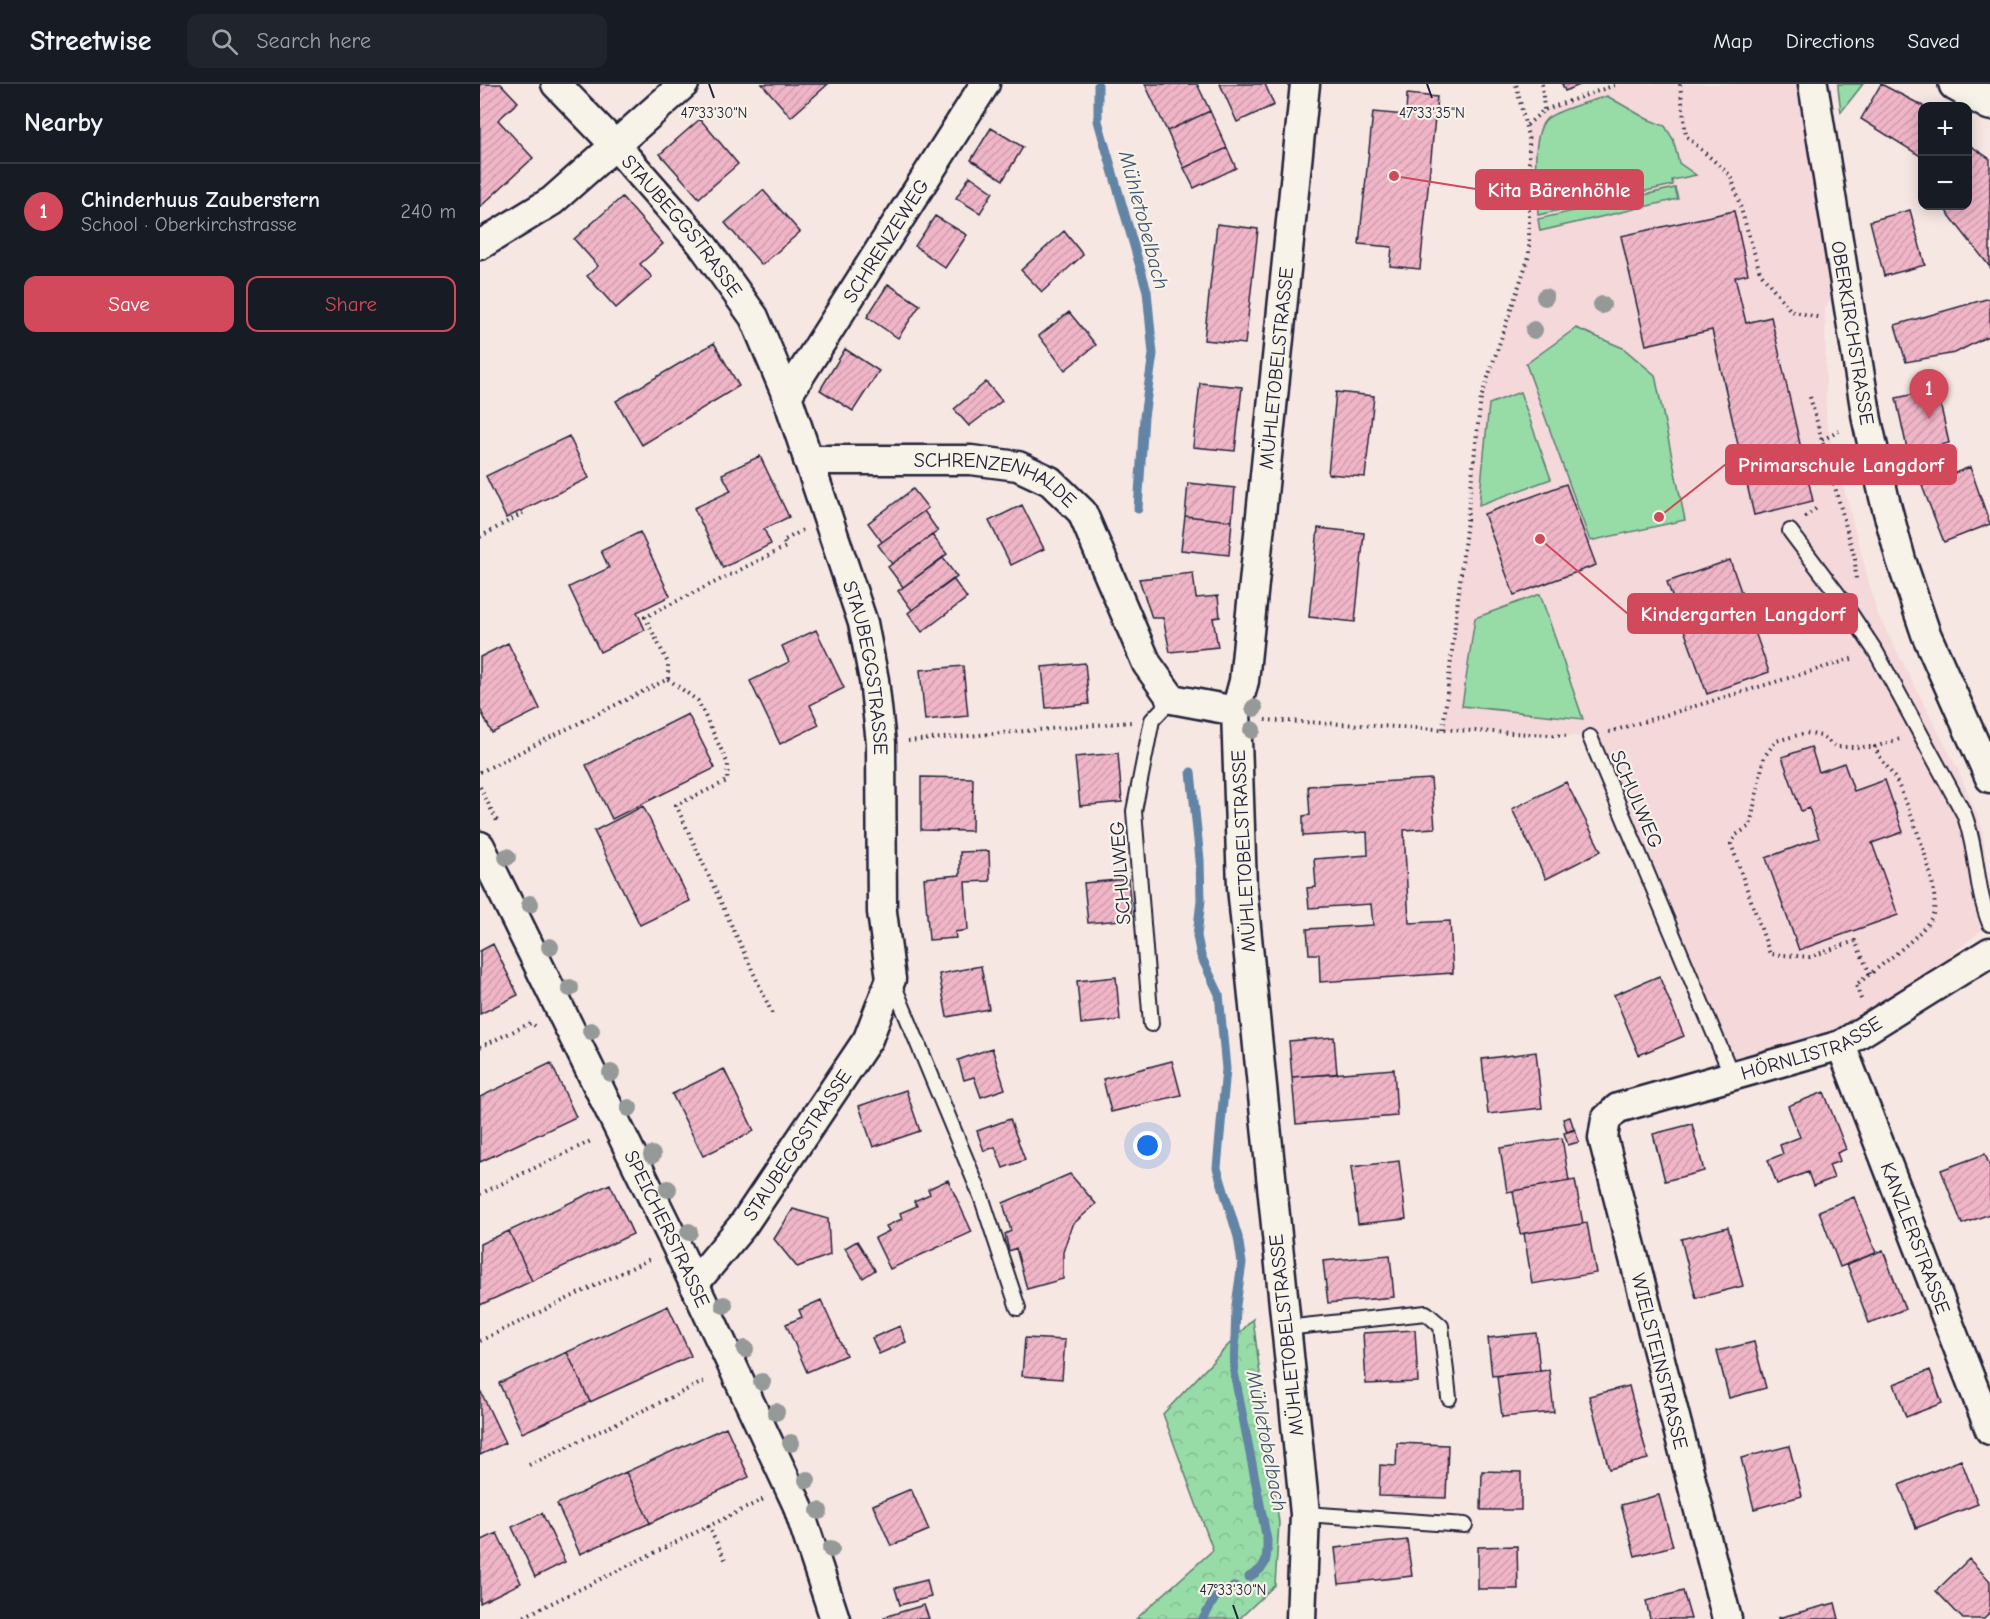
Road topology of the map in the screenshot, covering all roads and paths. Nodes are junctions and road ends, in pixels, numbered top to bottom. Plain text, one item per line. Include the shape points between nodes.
1 (556, 84) edge
2 (684, 84) edge
3 (985, 84) edge
4 (1305, 84) edge
5 (1516, 84) edge
6 (1542, 84) edge
7 (1618, 84) edge
8 (1680, 84) edge
9 (1813, 84) edge
10 (1956, 84) edge
11 (1990, 103) edge
12 (1544, 110) junction
13 (1527, 125) junction
14 (614, 144) junction
15 (480, 245) edge
16 (1828, 320) dead end
17 (787, 396) junction
18 (1810, 397) dead end
19 (1839, 434) dead end
20 (1822, 440) junction
21 (808, 460) junction
22 (1818, 507) dead end
23 (523, 513) dead end
24 (1808, 514) dead end
25 (1790, 531) dead end
26 (797, 534) dead end
27 (480, 537) edge
28 (1839, 596) junction
29 (1876, 652) junction
30 (668, 679) junction
31 (1172, 699) junction
32 (1236, 711) junction
33 (1152, 720) junction
34 (1265, 720) dead end
35 (1443, 729) junction
36 (1590, 737) junction
37 (1892, 742) dead end
38 (881, 743) junction
39 (1875, 747) junction
40 (480, 772) edge
41 (1990, 778) edge
42 (480, 846) edge
43 (1990, 924) edge
44 (1990, 952) edge
45 (1870, 974) junction
46 (891, 979) junction
47 (1864, 1007) dead end
48 (772, 1012) dead end
49 (531, 1023) dead end
50 (1151, 1024) dead end
51 (1841, 1045) junction
52 (480, 1047) edge
53 (1732, 1076) junction
54 (1618, 1108) joint
55 (584, 1144) dead end
56 (480, 1194) edge
57 (645, 1261) dead end
58 (694, 1284) junction
59 (1018, 1308) dead end
60 (1285, 1328) junction
61 (480, 1341) edge
62 (699, 1384) dead end
63 (1449, 1398) dead end
64 (1990, 1430) edge
65 (530, 1465) dead end
66 (757, 1503) dead end
67 (1305, 1514) junction
68 (1465, 1525) dead end
69 (708, 1526) junction
70 (726, 1561) dead end
71 (519, 1619) edge
72 (835, 1619) edge
73 (1301, 1619) edge
74 (1727, 1619) edge

1 - 14 street, STAUBEGGSTRASSE
2 - 14 street
3 - 17 street, SCHRENZEWEG
4 - 32 street, MÜHLETOBELSTRASSE via 1244,681
5 - 13 path
6 - 12 path
7 - 12 path
8 - 16 path via 1686,136 1731,176 1760,272 1791,311
9 - 41 street, OBERKIRCHSTRASSE via 1867,420 1884,497 1926,633
10 - 11 main road
12 - 13 path
13 - 35 path via 1529,256 1481,398
14 - 15 street via 552,201
14 - 17 street, STAUBEGGSTRASSE via 701,243 740,296 759,328
17 - 21 street, STAUBEGGSTRASSE
18 - 20 path
19 - 20 path
20 - 28 path via 1855,559 1856,590
21 - 31 street, SCHRENZENHALDE via 971,460 1018,466 1050,481 1082,512 1147,664
21 - 38 street, STAUBEGGSTRASSE via 870,651
22 - 24 path
23 - 27 path
25 - 28 lane
26 - 30 path via 783,540 786,547 645,617 668,663
28 - 29 lane
29 - 36 path
29 - 43 lane via 1964,814 1973,838 1979,896
30 - 40 path
30 - 48 path via 698,701 728,764 727,781 676,805
31 - 32 street
31 - 33 lane
32 - 60 street, MÜHLETOBELSTRASSE via 1242,887
33 - 38 path
33 - 50 lane, SCHULWEG via 1134,811
34 - 35 path, SCHULWEG
35 - 36 path, SCHULWEG
36 - 53 lane, SCHULWEG
37 - 39 path
38 - 46 street, STAUBEGGSTRASSE via 882,912
39 - 45 path via 1898,784 1936,892 1933,914 1922,930
39 - 45 path via 1836,747 1821,736 1806,733 1776,741 1764,757 1750,826 1731,844 1770,954 1810,957 1855,942
42 - 58 street, SPEICHERSTRASSE
44 - 51 street, HÖRNLISTRASSE
45 - 47 path via 1856,985
46 - 58 street, STAUBEGGSTRASSE via 868,1039 743,1225
46 - 59 lane via 981,1196
49 - 52 path
51 - 53 street, HÖRNLISTRASSE
51 - 64 street, KANZLERSTRASSE
53 - 54 street, HÖRNLISTRASSE
54 - 74 street, WIELSTEINSTRASSE via 1606,1119 1603,1138
55 - 56 path
57 - 61 path
58 - 72 street, SPEICHERSTRASSE via 797,1504
60 - 63 lane via 1426,1313 1441,1326
60 - 67 street, MÜHLETOBELSTRASSE
62 - 65 path
66 - 69 path
67 - 68 lane
67 - 73 street, MÜHLETOBELSTRASSE
69 - 70 path
69 - 71 path

